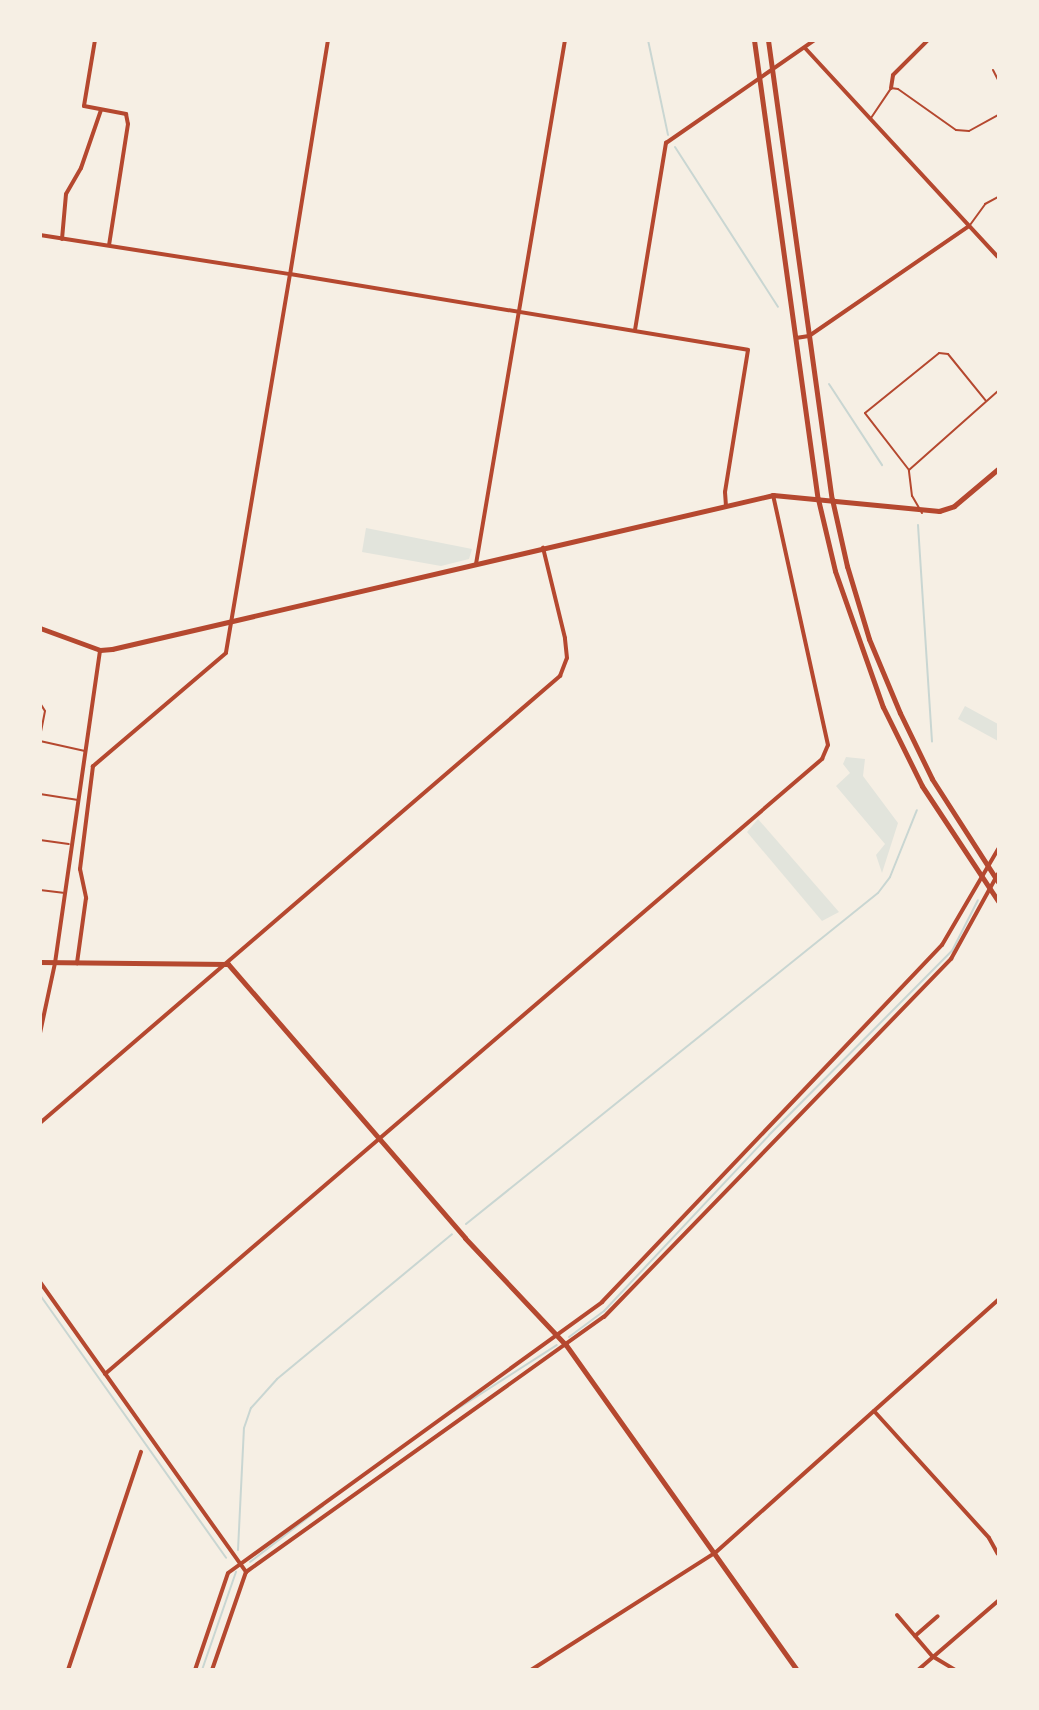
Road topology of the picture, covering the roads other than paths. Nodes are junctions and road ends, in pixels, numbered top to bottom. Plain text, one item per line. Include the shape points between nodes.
1 (95, 40) edge
2 (328, 40) edge
3 (565, 40) edge
4 (754, 40) edge
5 (768, 40) edge
6 (815, 40) edge
7 (928, 40) edge
8 (805, 48) junction
9 (773, 68) junction
10 (993, 70) dead end
11 (758, 79) junction
12 (999, 80) edge
13 (891, 88) junction
14 (100, 110) junction
15 (999, 115) edge
16 (871, 118) junction
17 (999, 197) edge
18 (969, 226) junction
19 (40, 235) edge
20 (62, 239) junction
21 (109, 245) junction
22 (999, 257) edge
23 (290, 274) junction
24 (520, 311) junction
25 (634, 330) junction
26 (809, 336) junction
27 (795, 338) junction
28 (999, 391) edge
29 (986, 400) junction
30 (999, 469) edge
31 (909, 470) junction
32 (772, 495) junction
33 (818, 499) junction
34 (832, 499) junction
35 (726, 506) junction
36 (922, 513) junction
37 (543, 548) junction
38 (476, 564) junction
39 (232, 621) junction
40 (40, 628) edge
41 (100, 650) junction
42 (40, 704) edge
43 (40, 739) edge
44 (85, 751) junction
45 (40, 794) edge
46 (77, 800) junction
47 (40, 840) edge
48 (69, 844) junction
49 (999, 849) edge
50 (989, 868) junction
51 (998, 878) edge
52 (982, 879) junction
53 (40, 890) edge
54 (991, 890) junction
55 (63, 893) junction
56 (999, 901) edge
57 (40, 962) edge
58 (55, 963) junction
59 (77, 963) junction
60 (228, 964) junction
61 (40, 1033) edge
62 (40, 1123) edge
63 (378, 1138) junction
64 (40, 1282) edge
65 (999, 1300) edge
66 (557, 1336) junction
67 (566, 1345) junction
68 (105, 1374) junction
69 (874, 1411) junction
70 (141, 1452) dead end
71 (715, 1553) junction
72 (999, 1554) edge
73 (240, 1564) junction
74 (246, 1572) junction
75 (999, 1601) edge
76 (897, 1615) dead end
77 (938, 1616) dead end
78 (915, 1636) junction
79 (932, 1656) junction
80 (68, 1670) edge
81 (195, 1670) edge
82 (212, 1670) edge
83 (531, 1670) edge
84 (797, 1670) edge
85 (918, 1670) edge
86 (955, 1670) edge

1 - 14 street via 84,106
2 - 23 street
3 - 24 street
4 - 11 street
5 - 9 street
6 - 8 street
7 - 13 street via 893,75
8 - 9 street
8 - 16 street
9 - 11 street
9 - 26 street
10 - 12 lane
11 - 25 street via 666,143
11 - 27 street
13 - 15 lane via 956,130 969,131
13 - 16 lane
14 - 20 street via 81,168 66,195
14 - 21 street via 126,114 128,124
16 - 18 street
17 - 18 lane via 985,204
18 - 22 street
18 - 26 street
19 - 20 street
20 - 21 street
21 - 23 street
23 - 24 street
23 - 39 street
24 - 25 street
24 - 38 street
25 - 35 street via 748,350
26 - 27 street
26 - 34 street
27 - 33 street
28 - 29 lane
29 - 31 lane
29 - 31 lane via 944,352 865,413
30 - 36 street via 954,506
31 - 36 lane via 912,496
32 - 33 street
32 - 35 street
32 - 63 street via 828,745 822,759
33 - 34 street
33 - 52 street via 846,610 883,707 922,786
34 - 36 street
34 - 50 street via 869,639 900,713 932,779
35 - 37 street
37 - 38 street
37 - 60 street via 565,638 567,658 560,676
38 - 39 street
39 - 41 street
39 - 59 street via 221,660 93,766 80,868 86,898
40 - 41 street
41 - 44 street
42 - 43 lane via 45,711
43 - 44 lane
44 - 46 street
45 - 46 lane
46 - 48 street
47 - 48 lane
48 - 55 street
49 - 50 street
50 - 51 street
50 - 52 street
51 - 54 street
52 - 54 street
52 - 66 street via 942,945 602,1302
53 - 55 lane
54 - 56 street
54 - 67 street via 951,959 653,1269 604,1317
55 - 58 street
57 - 58 street
58 - 59 street
58 - 61 street
59 - 60 street
60 - 62 street
60 - 63 street
63 - 66 street
63 - 68 street
64 - 68 street
65 - 69 street
66 - 67 street
66 - 73 street via 410,1438
67 - 71 street
67 - 74 street
68 - 73 street
69 - 71 street
69 - 72 street via 989,1538
70 - 80 street
71 - 83 street
71 - 84 street
73 - 74 street
73 - 81 street via 228,1573
74 - 82 street
75 - 79 street
76 - 78 street
77 - 78 street
78 - 79 street
79 - 85 street
79 - 86 street

